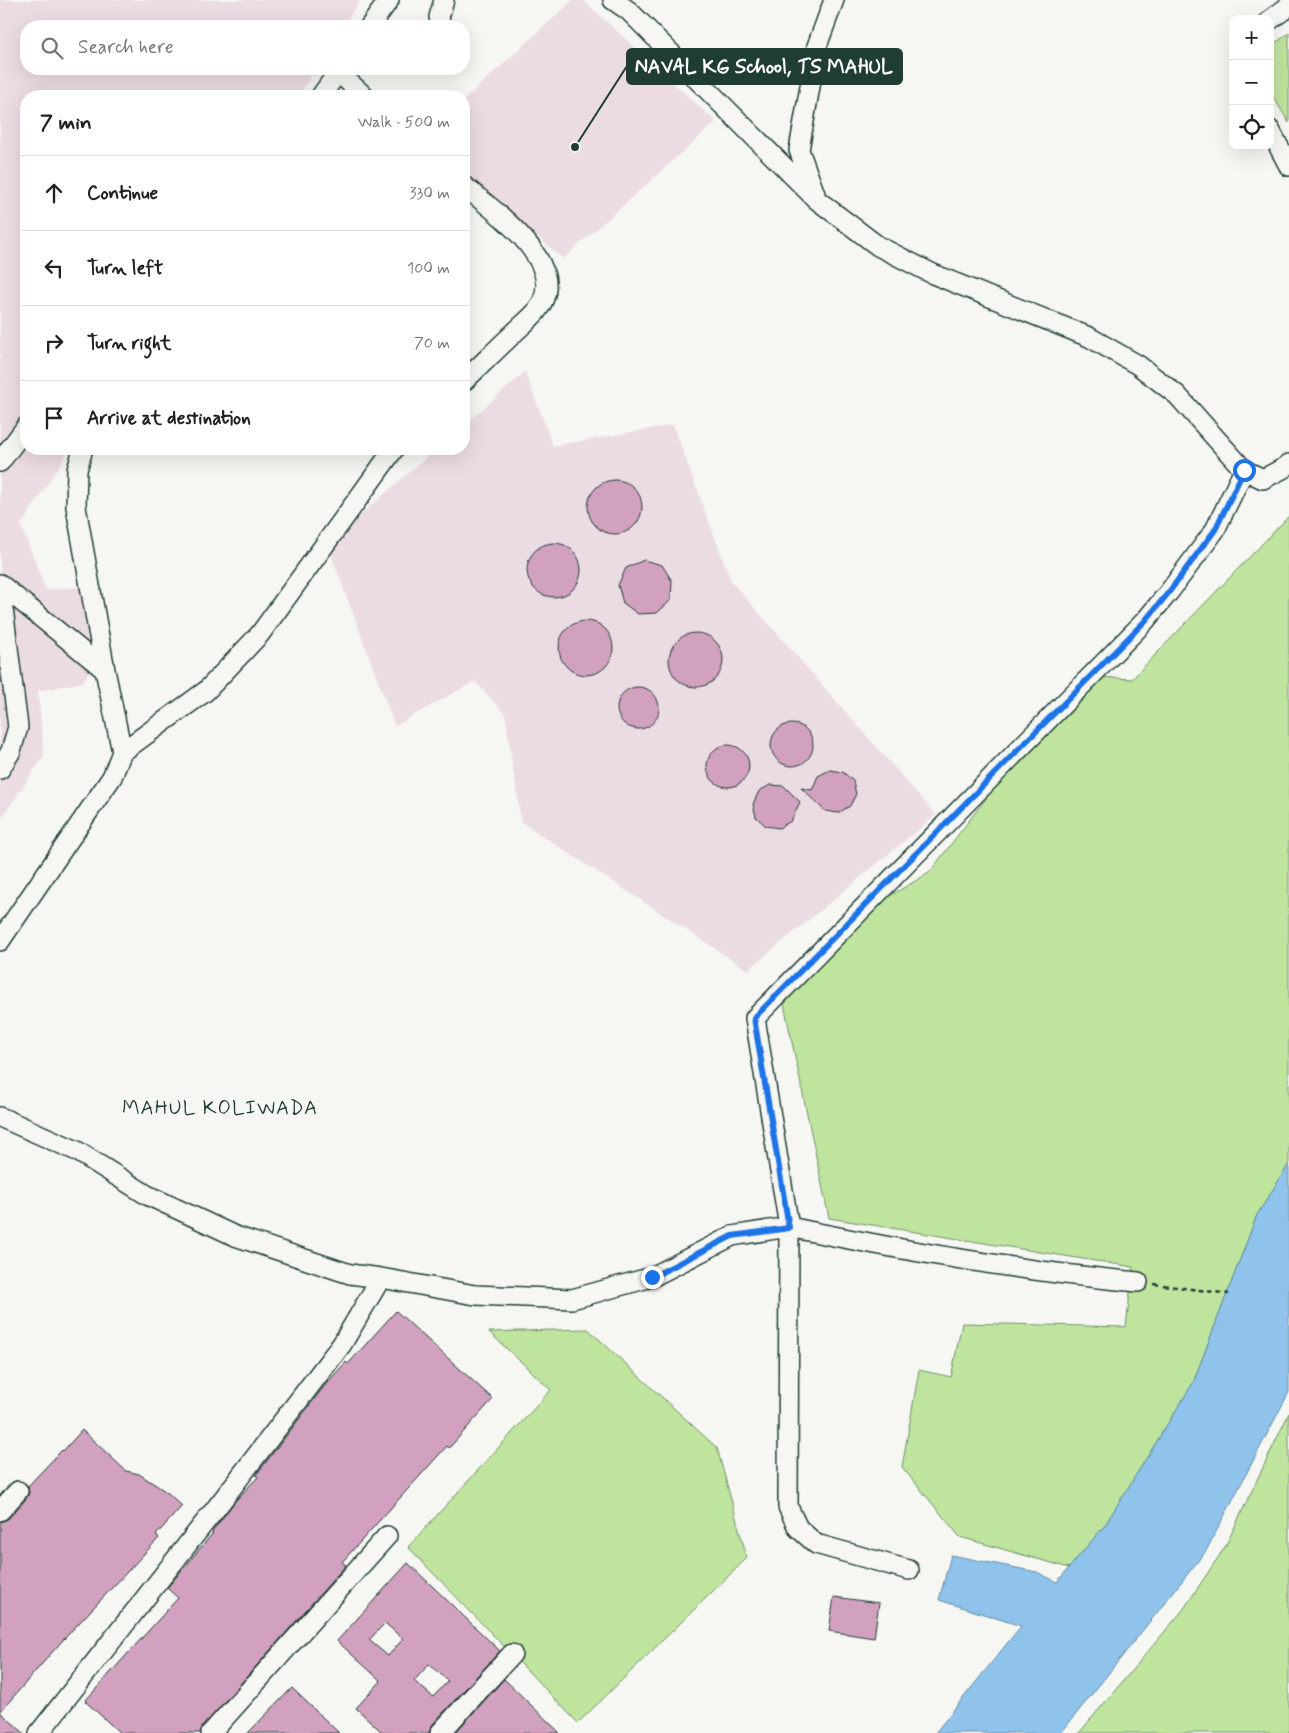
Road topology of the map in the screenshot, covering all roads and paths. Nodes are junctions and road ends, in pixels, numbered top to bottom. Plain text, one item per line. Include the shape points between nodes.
1 (389, 0) edge
2 (444, 0) edge
3 (613, 0) edge
4 (834, 0) edge
5 (1289, 6) edge
6 (1274, 17) edge
7 (374, 20) edge
8 (440, 20) edge
9 (336, 75) edge
10 (344, 75) edge
11 (325, 90) edge
12 (358, 90) edge
13 (1274, 138) edge
14 (1289, 166) edge
15 (470, 191) edge
16 (817, 200) junction
17 (470, 375) edge
18 (20, 435) edge
19 (81, 455) edge
20 (390, 455) edge
21 (0, 462) edge
22 (1289, 464) edge
23 (1244, 470) junction
24 (0, 584) edge
25 (105, 670) junction
26 (122, 752) junction
27 (0, 769) edge
28 (0, 941) edge
29 (0, 1117) edge
30 (789, 1228) junction
31 (381, 1278) junction
32 (1138, 1282) joint
33 (1229, 1294) dead end
34 (18, 1491) dead end
35 (0, 1511) edge
36 (387, 1536) dead end
37 (909, 1570) dead end
38 (512, 1654) dead end
39 (39, 1733) edge
40 (211, 1733) edge
41 (440, 1733) edge

1 - 7 street
2 - 8 street
3 - 16 street via 629,11
4 - 16 street via 817,46 799,150
5 - 6 street
9 - 11 street
10 - 12 street
13 - 14 street
15 - 17 street via 511,226 536,254 546,278 546,292 537,311
16 - 23 street via 878,246 933,274 1089,337 1138,365 1177,395
18 - 21 street
19 - 25 street via 77,470 76,506
20 - 26 street via 260,634 206,691
22 - 23 street via 1263,479
23 - 30 street via 1215,530 1145,621 754,1018
24 - 25 street
24 - 27 street via 18,727 12,751
25 - 26 street
26 - 28 street via 112,777
29 - 31 street via 77,1151 146,1195 234,1236 350,1274
30 - 31 street via 732,1236 652,1277 572,1299 475,1294
30 - 32 street via 1080,1277
30 - 37 street via 788,1507 798,1528 816,1544
31 - 39 street via 342,1344
32 - 33 path
34 - 35 street
36 - 40 street
38 - 41 street

